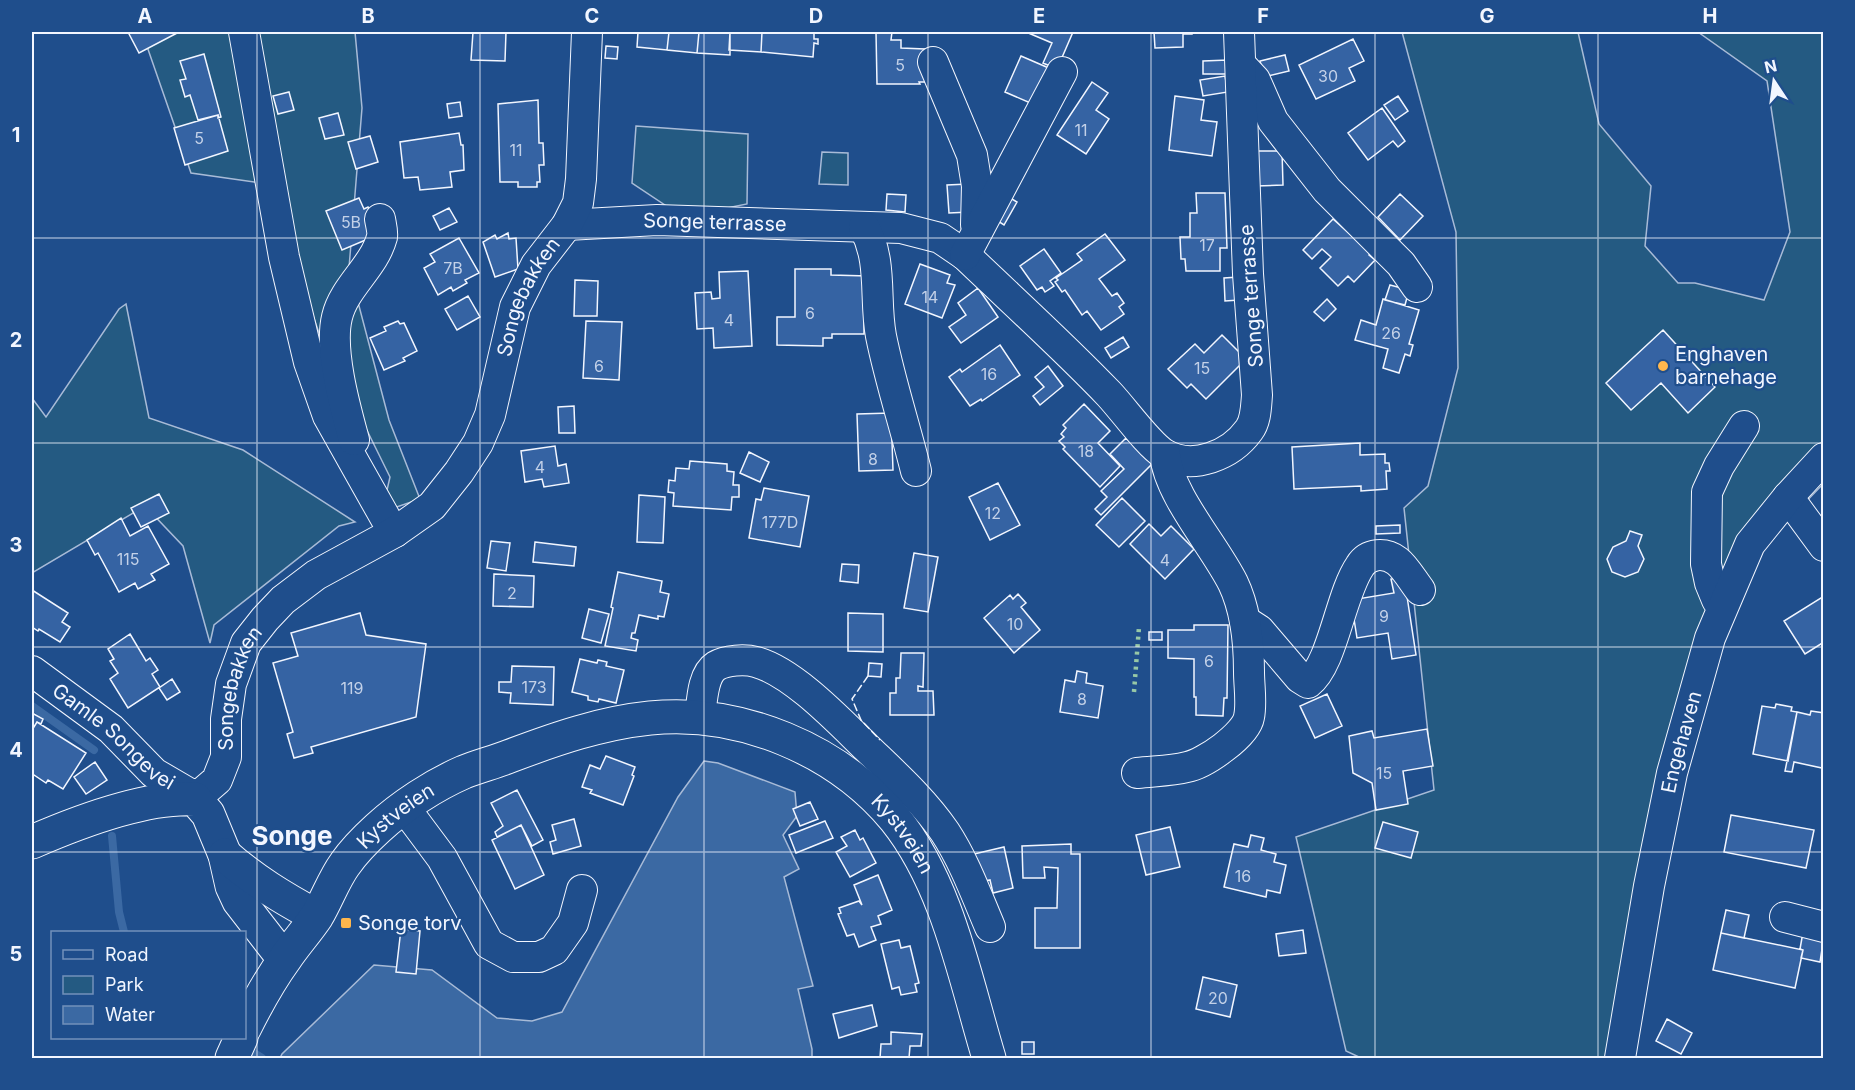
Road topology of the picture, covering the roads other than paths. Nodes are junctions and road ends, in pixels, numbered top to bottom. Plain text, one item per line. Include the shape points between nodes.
1 (244, 32) edge
2 (587, 32) edge
3 (1239, 32) edge
4 (933, 62) dead end
5 (1241, 65) junction
6 (1062, 72) dead end
7 (380, 219) dead end
8 (567, 225) junction
9 (864, 227) junction
10 (971, 243) junction
11 (1417, 287) dead end
12 (1744, 426) dead end
13 (1165, 455) junction
14 (1824, 458) edge
15 (357, 469) junction
16 (916, 471) dead end
17 (1788, 497) junction
18 (395, 532) junction
19 (1824, 546) edge
20 (1420, 590) dead end
21 (1724, 602) junction
22 (1245, 621) junction
23 (32, 671) edge
24 (700, 717) junction
25 (1137, 773) dead end
26 (195, 799) junction
27 (411, 816) junction
28 (32, 842) edge
29 (225, 855) junction
30 (582, 890) dead end
31 (316, 916) junction
32 (1785, 917) dead end
33 (990, 927) dead end
34 (1824, 927) edge
35 (284, 959) junction
36 (246, 1027) edge
37 (241, 1039) edge
38 (232, 1059) edge
39 (989, 1059) edge
40 (1620, 1059) edge

1 - 15 street via 284,256 309,362 328,416
2 - 8 street, Songebakken via 581,179 578,203
3 - 5 street, Songe terrasse
4 - 10 street via 972,155 977,186
5 - 11 street via 1255,80 1273,121 1327,190 1401,264
5 - 13 street, Songe terrasse via 1256,411 1250,429 1224,453 1202,460 1179,460
6 - 10 street
7 - 15 street via 382,236 344,297 334,340 358,453
8 - 9 street, Songe terrasse via 657,220
8 - 18 street, Songebakken via 536,265 515,307 490,415 478,443 432,506
9 - 10 street, Songe terrasse via 901,228
9 - 16 street via 875,253 881,334
10 - 13 street, Songe terrasse
12 - 21 street via 1707,492 1706,564 1717,600
13 - 22 street, Songe terrasse via 1175,486 1233,584
14 - 17 street, Engehaven
15 - 18 street
17 - 19 street
17 - 21 street, Engehaven via 1750,544
18 - 26 street, Songebakken via 300,588 271,612 246,644 231,684 226,757 217,780
20 - 22 street via 1396,561 1378,554 1368,558 1360,565 1348,591 1323,664 1308,683 1259,630
21 - 40 street, Engehaven via 1672,772 1648,886
22 - 25 street, Songe terrasse via 1249,719 1234,739 1205,760 1188,767
23 - 26 street, Gamle Songevei via 111,729 154,774
24 - 27 main road, Kystveien via 617,723 542,743 509,757 444,802
24 - 33 street, Kystveien via 705,683 714,667 728,661 755,661 783,675 826,708 921,800 963,864
24 - 39 main road, Kystveien via 759,729 798,744 865,788 894,818 930,874 945,909
26 - 28 main road, Gamle Songevei via 176,798 112,812
26 - 29 main road, Gamle Songevei via 208,814
27 - 30 street via 442,858 489,944 513,957 539,957 554,950 573,923
27 - 31 main road, Kystveien
29 - 31 main road, Gamle Songevei via 247,875
29 - 35 main road, Gamle Songevei via 239,901
31 - 35 main road, Kystveien
32 - 34 street
35 - 36 main road, Kystveien
37 - 38 main road, Kystveien

